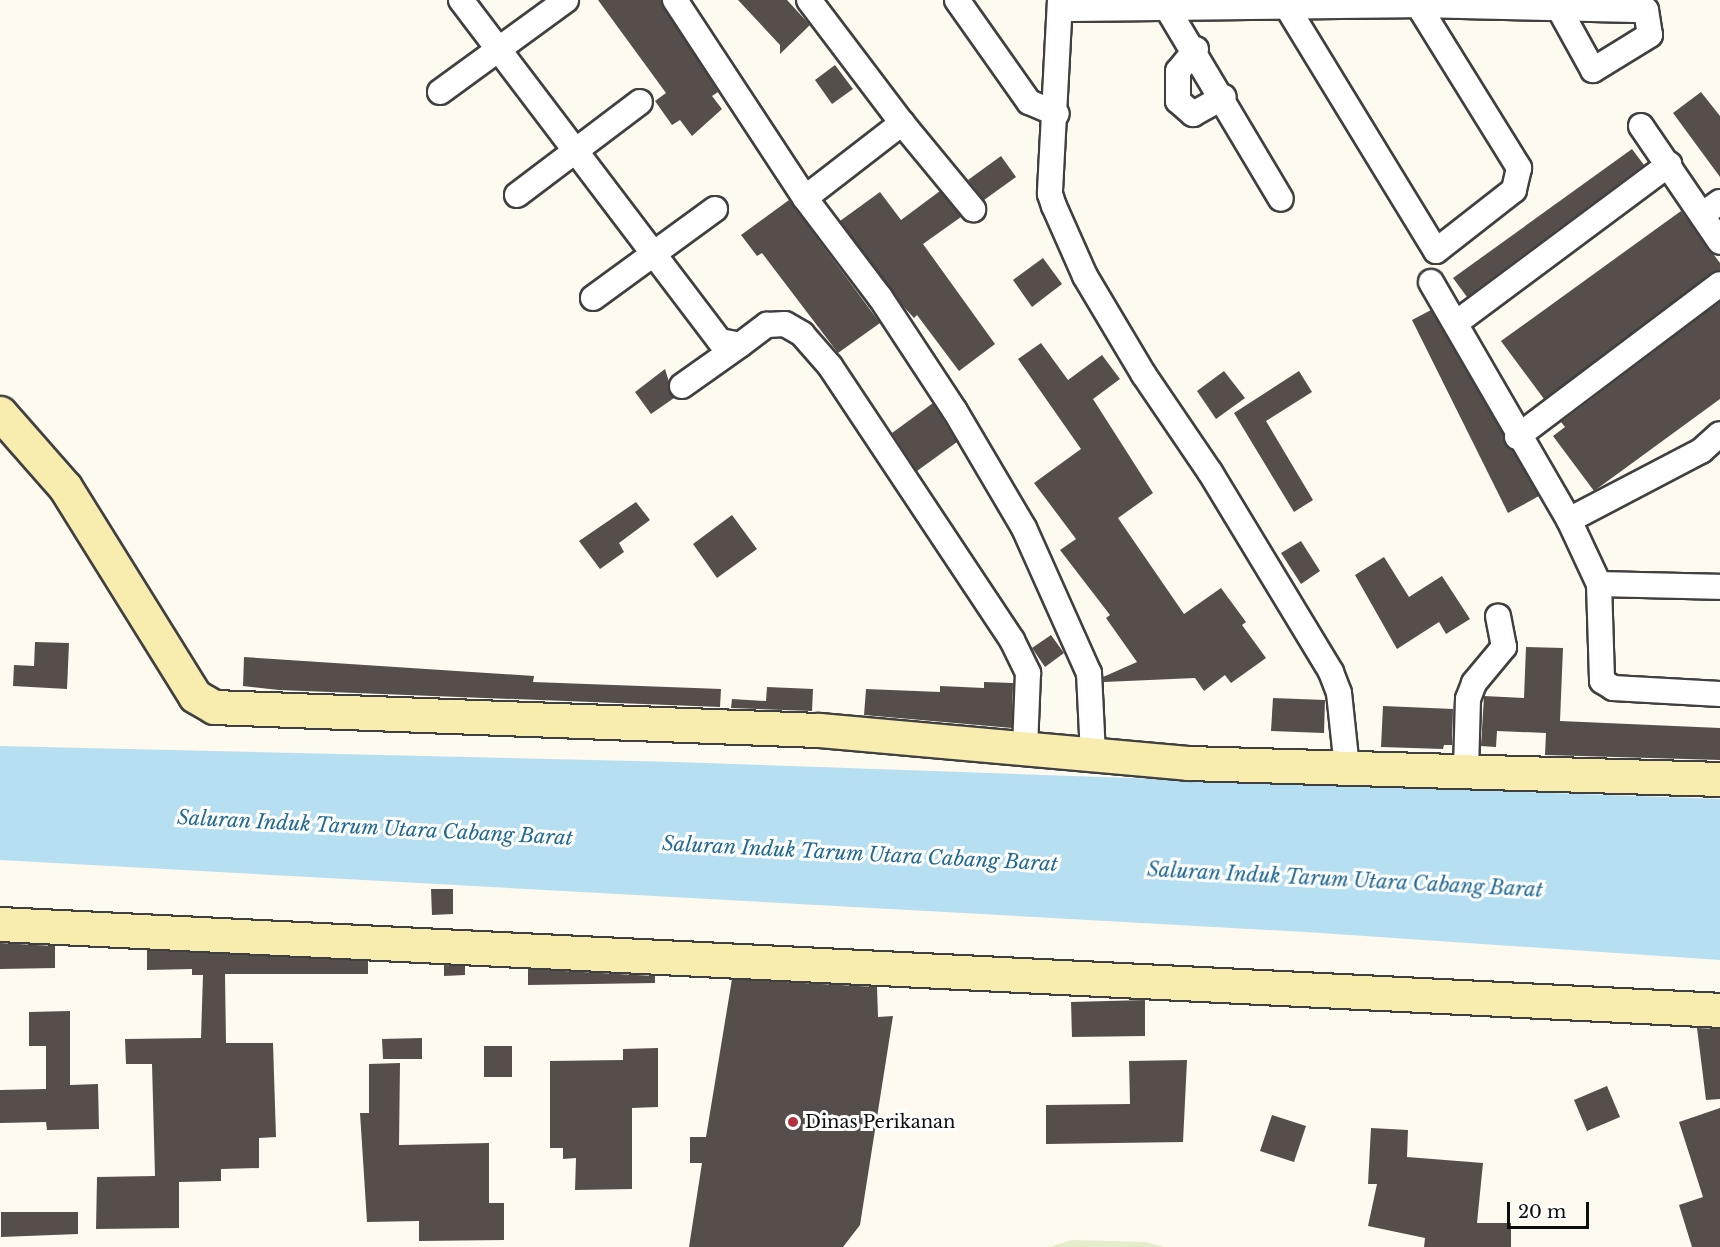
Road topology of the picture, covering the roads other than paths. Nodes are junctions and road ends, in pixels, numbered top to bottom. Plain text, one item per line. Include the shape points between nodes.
1 (461, 0) edge
2 (566, 0) edge
3 (675, 0) edge
4 (809, 0) edge
5 (957, 0) edge
6 (1417, 2) edge
7 (1168, 4) edge
8 (1060, 5) edge
9 (1287, 7) junction
10 (1562, 14) dead end
11 (498, 47) junction
12 (1196, 49) junction
13 (440, 92) dead end
14 (1224, 97) junction
15 (640, 102) dead end
16 (1057, 114) junction
17 (903, 123) junction
18 (1641, 126) dead end
19 (575, 151) junction
20 (1669, 164) junction
21 (517, 195) dead end
22 (805, 198) junction
23 (1281, 199) dead end
24 (1711, 208) edge
25 (715, 209) dead end
26 (974, 209) dead end
27 (1720, 242) edge
28 (652, 255) junction
29 (1431, 282) dead end
30 (1720, 284) edge
31 (593, 298) dead end
32 (1456, 323) junction
33 (740, 345) junction
34 (682, 386) dead end
35 (0, 413) edge
36 (1720, 434) edge
37 (1517, 437) junction
38 (1710, 452) edge
39 (1569, 520) junction
40 (1599, 584) junction
41 (1720, 586) edge
42 (1498, 617) dead end
43 (1720, 694) edge
44 (1025, 749) junction
45 (1093, 755) junction
46 (1347, 768) junction
47 (1466, 770) junction
48 (1720, 779) edge
49 (0, 924) edge
50 (1720, 1010) edge

1 - 11 street
2 - 11 street
3 - 22 street
4 - 17 street
5 - 16 street via 1029,102
6 - 9 street
6 - 9 street via 1519,168 1514,189 1436,251
6 - 10 street via 1646,10 1650,36 1593,70
7 - 8 street
7 - 9 street
7 - 12 street
8 - 16 street
11 - 13 street
11 - 19 street
12 - 14 street
12 - 14 street via 1178,71 1178,101 1193,114
14 - 23 street
15 - 19 street
16 - 46 street via 1050,194 1067,236 1144,375 1210,472 1331,672 1339,693
17 - 22 street
17 - 26 street
18 - 20 street
19 - 21 street
19 - 28 street
20 - 24 street
20 - 32 street
22 - 45 street via 937,382 1024,528 1089,673
24 - 27 street
25 - 28 street
28 - 31 street
28 - 33 street via 720,341
29 - 32 street
30 - 37 street
32 - 37 street
33 - 34 street
33 - 44 street via 767,325 785,324 802,334 830,366 1012,640 1028,673
35 - 44 street via 65,487 195,696 214,707 819,730
36 - 38 street
37 - 39 street
38 - 39 street
39 - 40 street
40 - 41 street
40 - 43 street via 1602,681 1613,688
42 - 47 street via 1504,647 1474,683 1468,699
44 - 45 street
45 - 46 street
46 - 47 street
47 - 48 street
49 - 50 street

